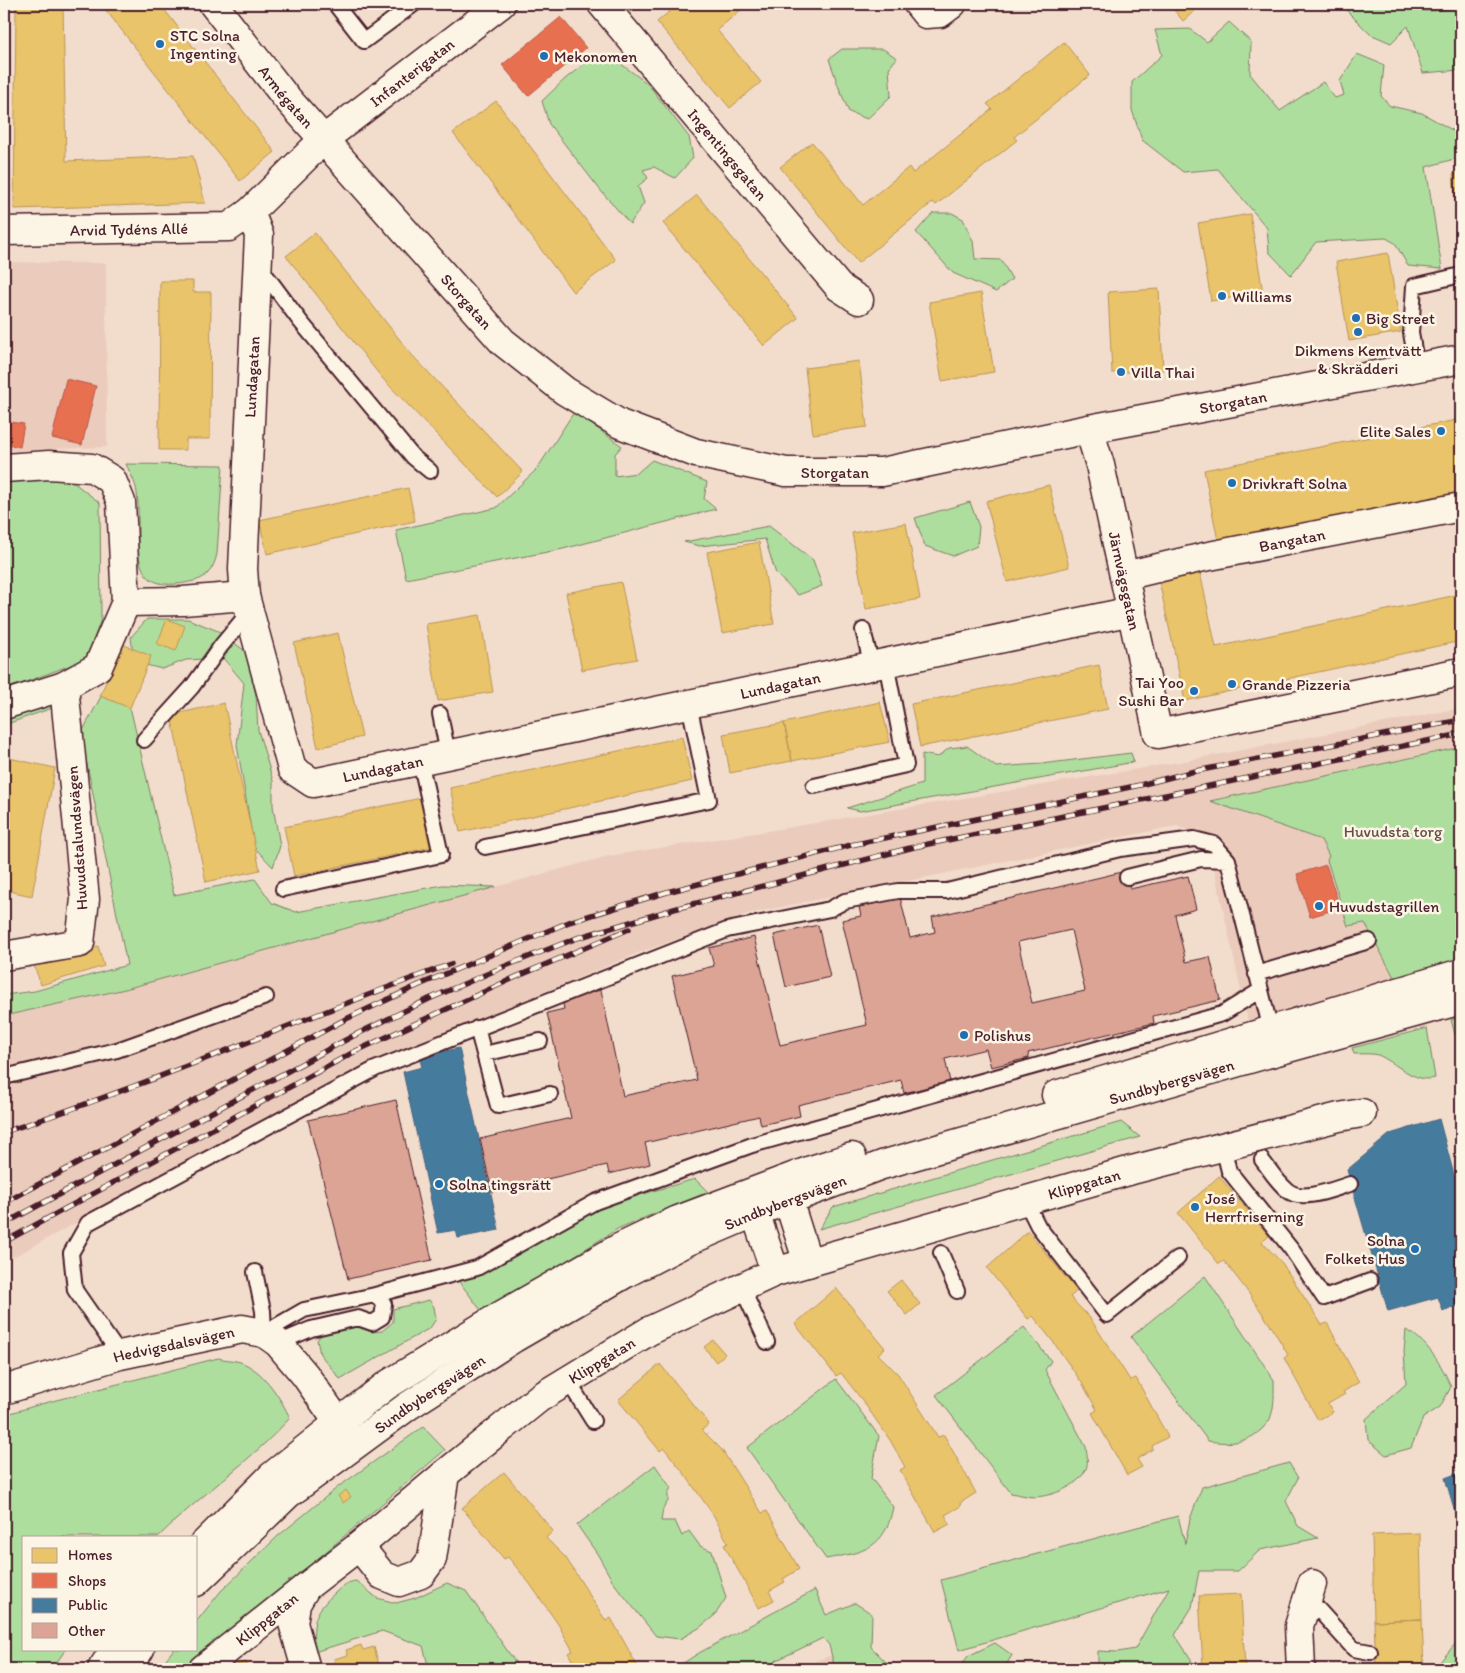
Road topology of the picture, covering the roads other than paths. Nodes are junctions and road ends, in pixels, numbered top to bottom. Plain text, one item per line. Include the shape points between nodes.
1 (214, 4) edge
2 (335, 4) edge
3 (414, 4) edge
4 (501, 4) edge
5 (602, 4) edge
6 (918, 4) edge
7 (952, 4) edge
8 (323, 140) junction
9 (250, 212) junction
10 (4, 231) edge
11 (258, 264) junction
12 (1461, 274) edge
13 (859, 300) dead end
14 (1461, 359) edge
15 (1417, 367) junction
16 (1089, 429) junction
17 (4, 468) edge
18 (430, 471) dead end
19 (1461, 507) edge
20 (1124, 576) junction
21 (126, 602) junction
22 (247, 604) junction
23 (1132, 611) junction
24 (863, 630) dead end
25 (879, 665) junction
26 (1461, 672) edge
27 (64, 686) junction
28 (689, 704) junction
29 (4, 705) edge
30 (440, 714) dead end
31 (144, 740) dead end
32 (448, 754) junction
33 (420, 760) junction
34 (814, 786) dead end
35 (485, 847) dead end
36 (1228, 860) junction
37 (1127, 877) dead end
38 (283, 889) dead end
39 (1369, 941) dead end
40 (4, 956) edge
41 (1461, 973) edge
42 (1256, 974) junction
43 (1260, 990) junction
44 (266, 997) dead end
45 (1461, 1000) edge
46 (477, 1028) junction
47 (540, 1040) dead end
48 (1274, 1041) junction
49 (484, 1054) junction
50 (4, 1077) edge
51 (550, 1094) dead end
52 (1362, 1113) dead end
53 (1223, 1147) junction
54 (1262, 1160) dead end
55 (1350, 1184) dead end
56 (785, 1190) junction
57 (1024, 1200) junction
58 (752, 1203) junction
59 (941, 1254) dead end
60 (1178, 1258) dead end
61 (808, 1263) junction
62 (255, 1272) dead end
63 (775, 1272) junction
64 (1370, 1281) dead end
65 (742, 1288) junction
66 (958, 1291) dead end
67 (375, 1295) junction
68 (271, 1338) junction
69 (767, 1342) dead end
70 (120, 1355) junction
71 (568, 1381) junction
72 (4, 1389) edge
73 (593, 1421) dead end
74 (338, 1423) junction
75 (354, 1445) junction
76 (445, 1474) junction
77 (359, 1546) junction
78 (198, 1550) edge
79 (198, 1580) edge
80 (306, 1587) junction
81 (1310, 1591) joint
82 (114, 1650) edge
83 (139, 1650) edge
84 (1370, 1652) dead end
85 (102, 1669) edge
86 (126, 1669) edge
87 (203, 1669) edge
88 (306, 1669) edge
89 (1301, 1669) edge

1 - 8 street, Armégatan
2 - 3 lane via 364,41
4 - 8 street, Infanterigatan
5 - 13 street, Ingentingsgatan via 839,287
6 - 7 street via 926,14 940,13
8 - 9 street
8 - 16 street, Storgatan via 503,342 565,391 620,424 696,452 786,472 882,472
9 - 10 street, Arvid Tydéns Allé via 229,227
9 - 11 street, Lundagatan via 259,235
11 - 18 lane via 300,322 413,457
11 - 22 street, Lundagatan via 242,569
12 - 15 lane via 1414,286 1411,333
14 - 15 street, Storgatan
15 - 16 street, Storgatan
16 - 20 street, Järnvägsgatan
17 - 21 street via 48,464 92,468 112,480 121,502
19 - 20 street, Bangatan via 1204,556
20 - 23 street, Järnvägsgatan
21 - 22 street
21 - 27 street via 98,666
22 - 31 lane via 192,687
22 - 33 street, Lundagatan via 292,769 313,782
23 - 25 street, Lundagatan
23 - 26 street, Järnvägsgatan via 1158,734
24 - 25 lane
25 - 28 street, Lundagatan
25 - 34 lane via 906,765
27 - 29 street
27 - 40 street, Huvudstalundsvägen via 84,899 80,943
28 - 32 street, Lundagatan
28 - 35 lane via 708,800
30 - 32 lane
32 - 33 street, Lundagatan
33 - 38 lane via 441,855
36 - 37 lane via 1201,859
36 - 42 lane
36 - 46 lane via 1214,844 1194,839 1120,849 947,891 898,891 845,901 830,909 727,930
39 - 42 lane
41 - 48 street, Sundbybergsvägen
42 - 43 lane
43 - 48 lane
43 - 67 lane via 1222,1014 752,1146 594,1202 478,1268
44 - 50 lane via 117,1050
45 - 48 street, Sundbybergsvägen
46 - 49 lane
46 - 70 lane via 376,1069 88,1223 70,1253 74,1290
47 - 49 lane
48 - 56 street, Sundbybergsvägen via 843,1160
49 - 51 lane via 498,1106
52 - 53 street, Klippgatan
53 - 57 street, Klippgatan
53 - 64 lane via 1230,1171 1292,1250 1324,1298
54 - 55 lane via 1287,1191 1296,1195
56 - 58 street, Sundbybergsvägen
56 - 61 street
57 - 60 lane via 1038,1226 1108,1315
57 - 61 street, Klippgatan
58 - 63 street
58 - 74 street, Sundbybergsvägen via 678,1220 619,1248 387,1385
58 - 75 street, Sundbybergsvägen via 514,1338
59 - 66 lane
61 - 63 street, Klippgatan
62 - 68 lane
63 - 65 street, Klippgatan
65 - 69 lane
65 - 71 street, Klippgatan via 649,1331
67 - 68 lane via 304,1310
67 - 68 lane via 384,1304 382,1317 372,1323 358,1318
68 - 70 street, Hedvigsdalsvägen via 242,1329
68 - 74 street via 305,1375
70 - 72 street, Hedvigsdalsvägen
71 - 73 lane
71 - 76 street, Klippgatan via 539,1398
74 - 75 street
74 - 78 street, Sundbybergsvägen via 272,1476
75 - 79 street, Sundbybergsvägen via 288,1494
76 - 77 street, Klippgatan
76 - 77 street via 432,1559 421,1574 399,1582 382,1575
77 - 80 street, Klippgatan
80 - 87 street, Klippgatan
80 - 88 street, Klippgatan via 296,1604 293,1623
81 - 84 lane via 1354,1649
81 - 89 street via 1299,1626
82 - 85 street
83 - 86 street

